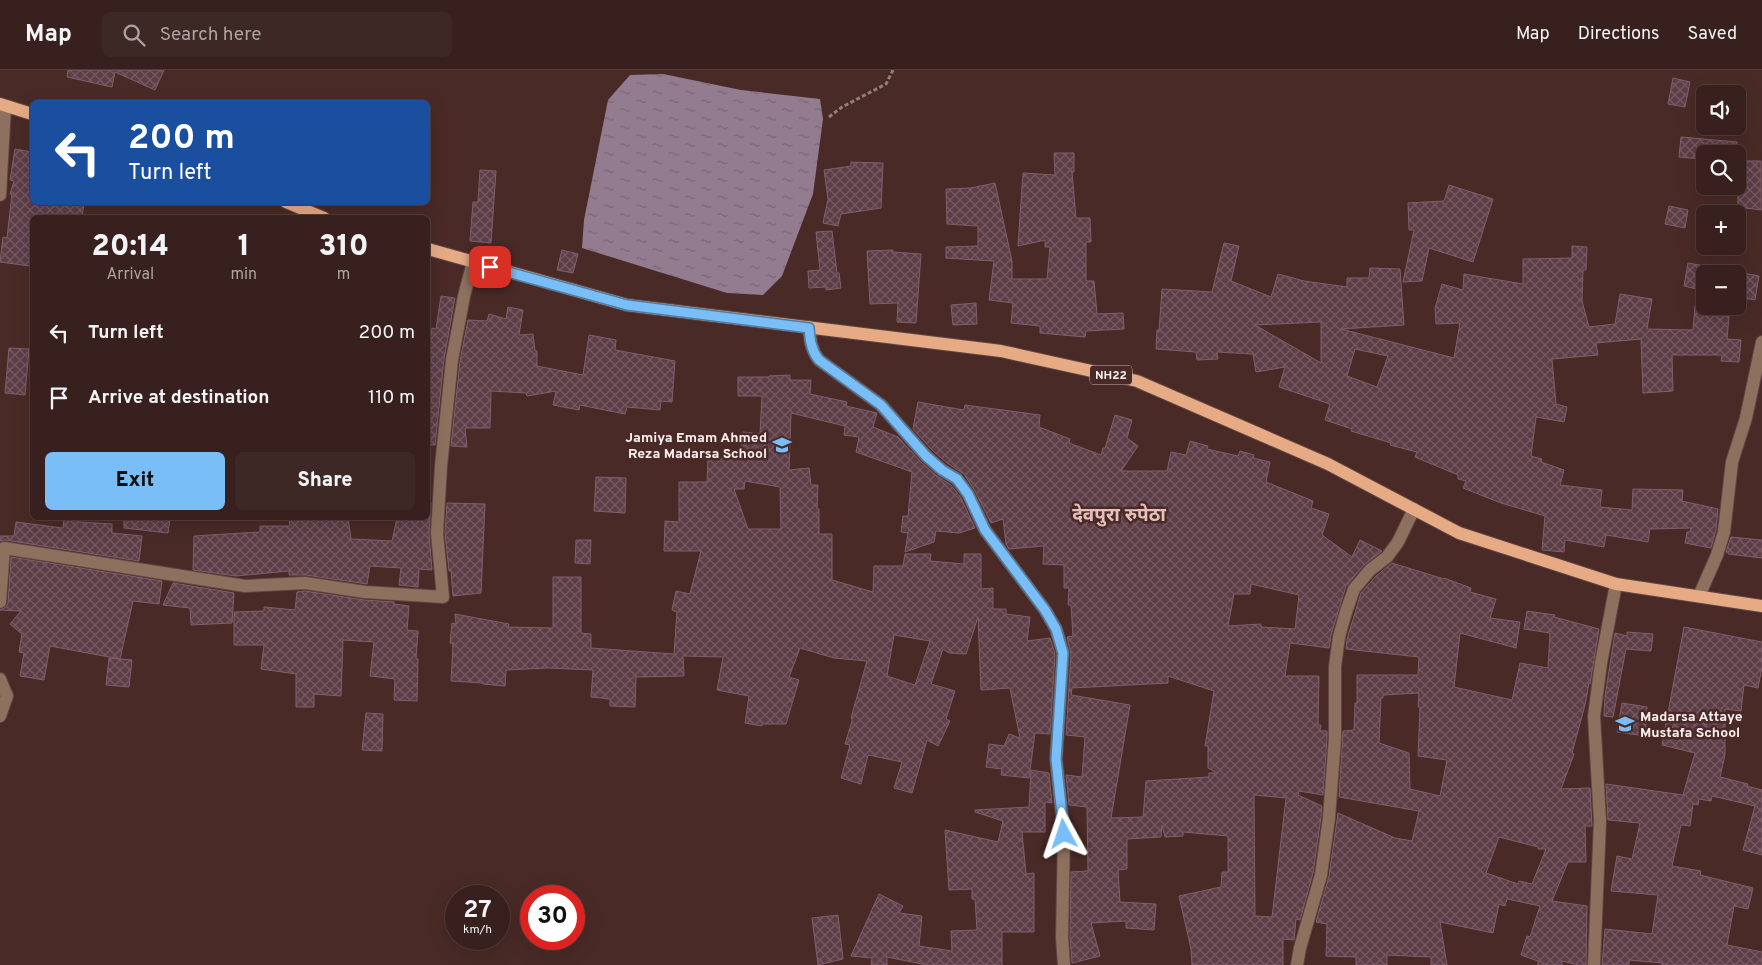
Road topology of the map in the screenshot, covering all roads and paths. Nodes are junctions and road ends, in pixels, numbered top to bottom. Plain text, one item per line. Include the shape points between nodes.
1 (893, 70) edge
2 (2, 105) edge
3 (30, 113) edge
4 (829, 117) dead end
5 (0, 195) edge
6 (293, 205) edge
7 (317, 215) edge
8 (430, 251) edge
9 (473, 262) junction
10 (809, 328) junction
11 (1762, 342) edge
12 (1414, 509) junction
13 (1, 569) edge
14 (1616, 584) junction
15 (1700, 596) junction
16 (0, 602) edge
17 (1762, 606) edge
18 (0, 679) edge
19 (0, 716) edge
20 (1064, 965) edge
21 (1297, 965) edge
22 (1594, 965) edge

1 - 4 path via 886,84
2 - 3 main road
2 - 5 street
6 - 7 main road
8 - 9 main road, NH22
9 - 10 main road, NH22 via 627,305
9 - 13 street via 452,360 441,466 437,533 443,597 365,592 305,583 245,586 4,548
10 - 12 main road, NH22 via 1000,351 1137,381 1328,464
10 - 20 street via 810,343 819,360 881,405 926,456 957,479 985,530 1056,629 1063,653 1056,759 1064,834
11 - 15 street via 1746,418 1732,462 1724,532
12 - 14 main road, NH22 via 1459,533
12 - 21 street via 1387,557 1370,570 1354,589 1339,638 1335,666 1336,738 1329,818 1321,875
13 - 16 street
14 - 15 main road, NH22
14 - 22 street via 1594,716 1600,821
15 - 17 main road, NH22
18 - 19 street via 7,696

